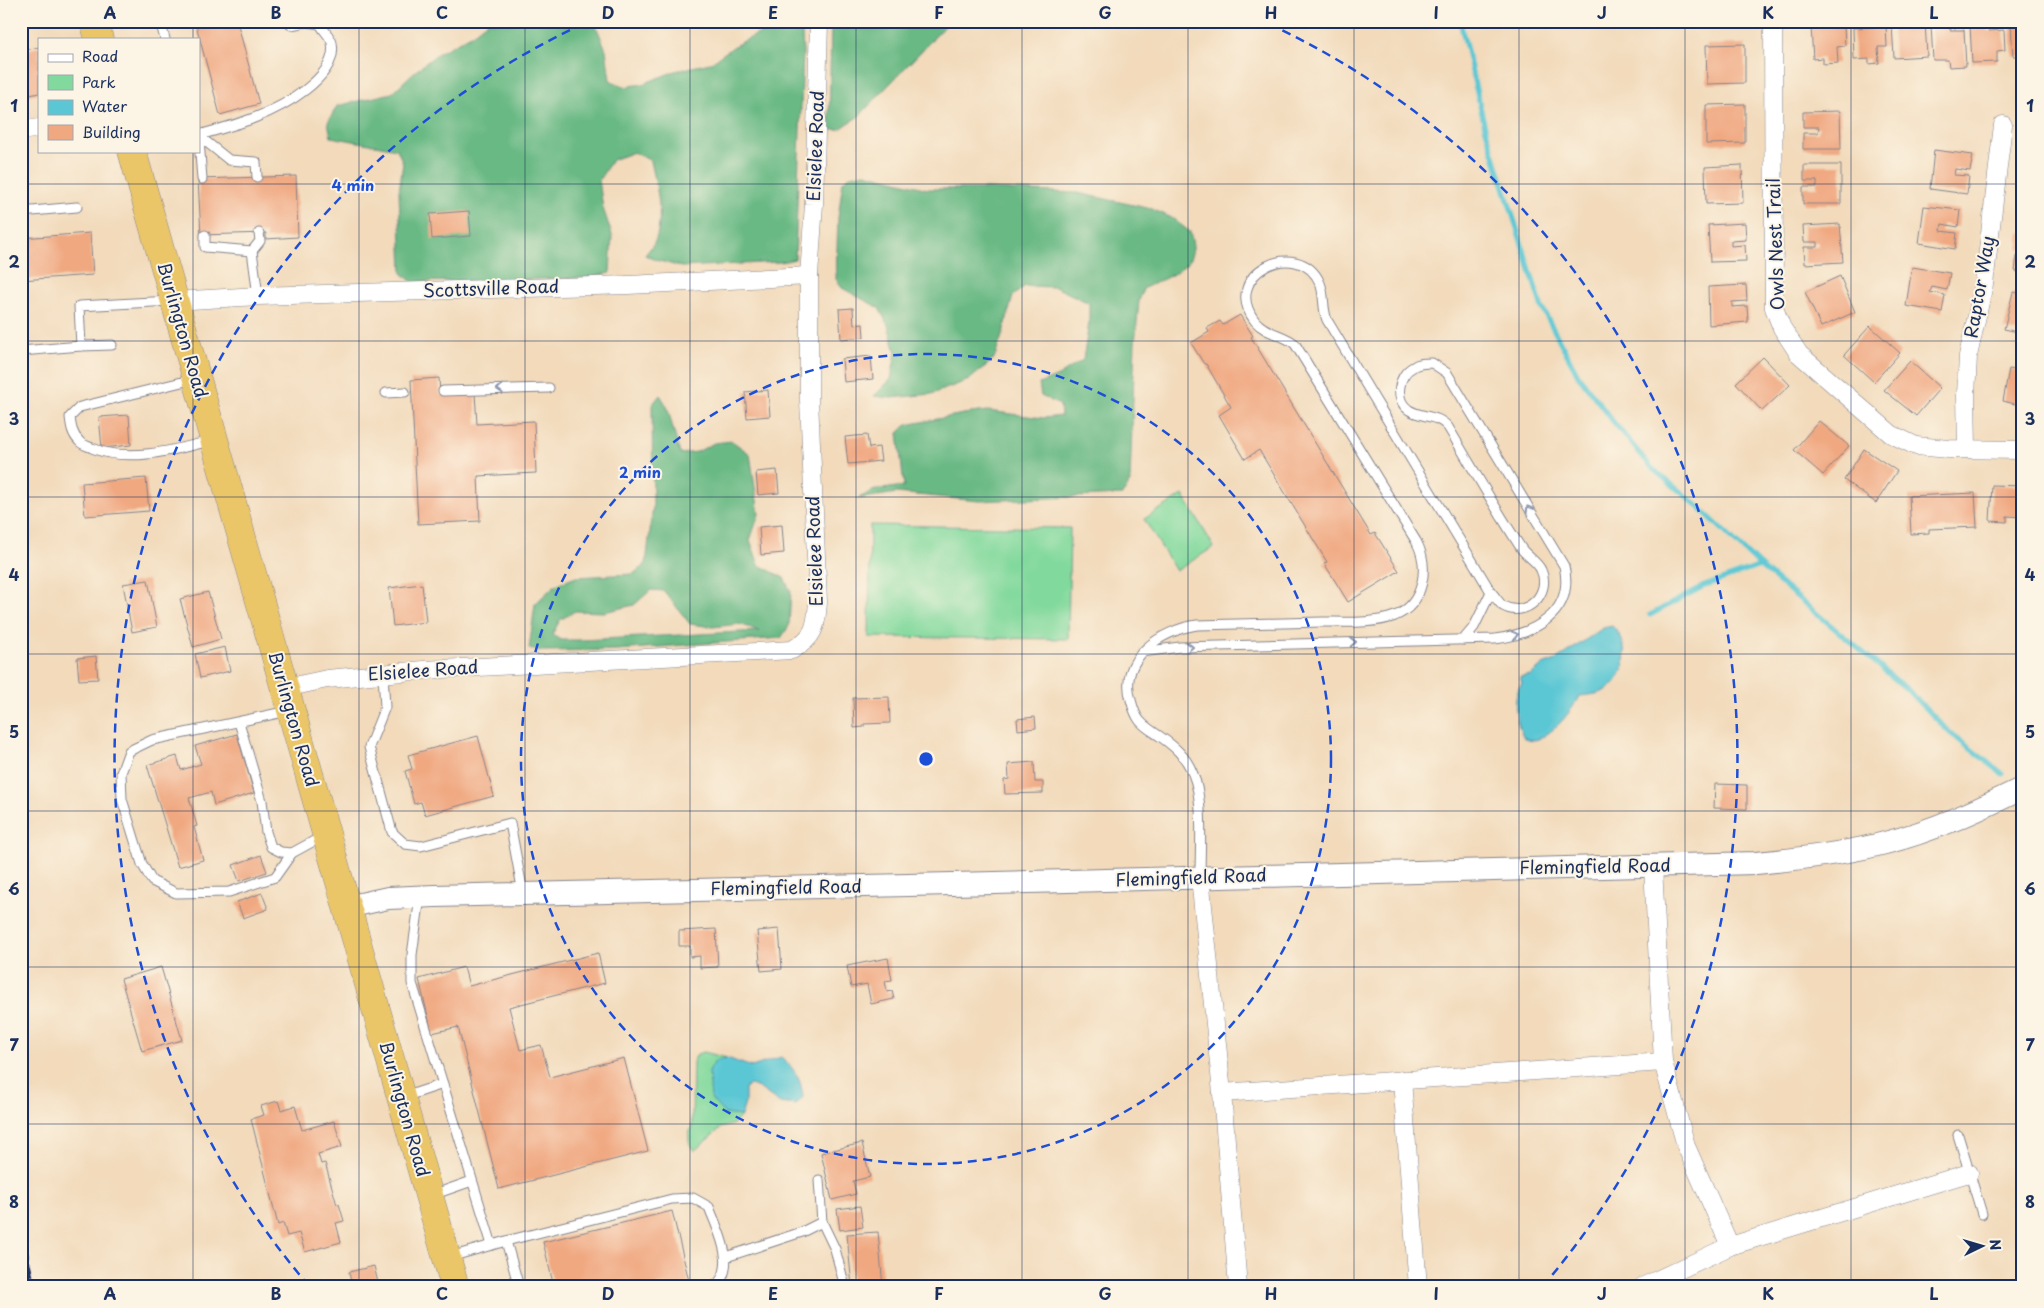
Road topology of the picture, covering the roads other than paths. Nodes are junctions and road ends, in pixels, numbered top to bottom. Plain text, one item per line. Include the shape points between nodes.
1 (94, 21) edge
2 (160, 21) edge
3 (819, 21) edge
4 (1773, 21) edge
5 (291, 26) dead end
6 (99, 38) edge
7 (166, 38) edge
8 (2003, 125) dead end
9 (38, 128) edge
10 (21, 131) edge
11 (200, 135) edge
12 (200, 136) edge
13 (132, 152) edge
14 (200, 152) edge
15 (257, 177) dead end
16 (202, 179) dead end
17 (77, 207) dead end
18 (21, 212) edge
19 (259, 233) dead end
20 (205, 235) dead end
21 (252, 251) junction
22 (808, 276) junction
23 (258, 296) junction
24 (174, 301) junction
25 (112, 344) dead end
26 (81, 346) junction
27 (21, 351) edge
28 (196, 379) junction
29 (549, 388) dead end
30 (443, 391) dead end
31 (405, 392) dead end
32 (386, 393) dead end
33 (214, 440) junction
34 (1967, 449) junction
35 (2023, 450) edge
36 (1491, 592) junction
37 (1463, 640) junction
38 (1142, 652) junction
39 (383, 674) junction
40 (288, 700) junction
41 (239, 722) junction
42 (2023, 788) edge
43 (326, 834) junction
44 (292, 853) junction
45 (1653, 866) junction
46 (1200, 877) junction
47 (523, 894) junction
48 (420, 896) junction
49 (347, 907) junction
50 (1662, 1062) junction
51 (1402, 1080) junction
52 (443, 1084) junction
53 (1222, 1093) junction
54 (401, 1098) junction
55 (1958, 1135) dead end
56 (1969, 1173) junction
57 (819, 1180) dead end
58 (472, 1181) junction
59 (429, 1196) junction
60 (1982, 1214) dead end
61 (822, 1222) junction
62 (506, 1242) junction
63 (492, 1245) junction
64 (1730, 1246) junction
65 (726, 1257) junction
66 (447, 1258) junction
67 (719, 1286) edge
68 (455, 1287) edge
69 (519, 1287) edge
70 (845, 1287) edge
71 (1238, 1287) edge
72 (1418, 1287) edge
73 (1642, 1287) edge

1 - 6 highway
2 - 7 lane
3 - 22 street, Elsielee Road via 814,204
4 - 34 street, Owls Nest Trail via 1774,308 1782,328 1800,354 1891,434 1916,446
5 - 11 lane via 306,22 320,24 332,42 332,58 322,76 272,110
8 - 34 street, Raptor Way via 1984,284 1968,356
9 - 10 street
12 - 15 lane via 229,160 256,162
13 - 24 highway, Burlington Road
14 - 16 lane
17 - 18 lane
19 - 21 lane via 260,241
20 - 21 lane via 205,247
21 - 23 lane
22 - 23 street, Scottsville Road
22 - 39 street, Elsielee Road via 809,400 818,602 816,625 809,639 792,650
23 - 24 street, Scottsville Road
24 - 26 lane via 79,306
24 - 28 highway, Burlington Road
25 - 26 lane
26 - 27 lane
28 - 33 highway, Burlington Road
28 - 33 lane via 80,407 70,416 72,430 80,443 104,453 124,455 180,449
29 -> 30 lane
31 - 32 lane
33 - 40 highway, Burlington Road
34 - 35 street, Owls Nest Trail
36 - 37 lane via 1474,627
37 -> 36 lane via 1510,637 1542,624 1552,616 1563,597 1566,576 1559,557 1447,373 1432,363 1414,366 1401,379 1400,395 1404,404 1409,410 1438,418 1448,427 1522,550 1541,570 1543,589 1538,600 1521,610 1502,605
36 - 38 lane via 1327,320 1320,282 1305,266 1282,261 1263,267 1254,275 1246,293 1251,313 1263,328 1295,344 1416,541 1424,562 1420,590 1406,610 1381,620 1183,627
38 -> 37 lane via 1180,647
38 - 46 lane via 1130,675 1130,696 1140,721 1177,748 1194,775 1199,802
39 - 40 street, Elsielee Road via 327,679
39 - 47 lane via 385,707 369,747 392,832 405,844 421,846 510,823
40 - 41 lane
40 - 43 highway, Burlington Road
41 - 44 lane via 262,801 270,847
41 - 44 lane via 152,740 129,751 121,773 122,799 142,864 152,881 176,893 228,892 275,877
42 - 45 street, Flemingfield Road via 1923,832 1884,844 1756,863
43 - 44 lane
43 - 49 highway, Burlington Road
45 - 46 street, Flemingfield Road
45 - 50 street
46 - 47 street, Flemingfield Road
46 - 53 street
47 - 48 street, Flemingfield Road
48 - 49 street, Flemingfield Road via 388,898
48 - 52 lane via 412,955 412,983
49 - 54 highway, Burlington Road
50 - 51 street
50 - 64 street via 1686,1146
51 - 53 street
51 - 72 street
52 - 54 lane
52 - 58 lane
53 - 71 street
54 - 59 highway, Burlington Road
55 - 56 lane
56 - 60 lane
56 - 64 street
57 - 61 lane
58 - 59 lane
58 - 63 lane
59 - 66 highway, Burlington Road
61 - 65 lane via 802,1232
61 - 70 lane via 835,1249
62 - 63 lane
62 - 65 lane via 672,1199 693,1198 709,1206
62 - 69 lane
63 - 66 lane
64 - 73 street
65 - 67 lane
66 - 68 highway, Burlington Road

